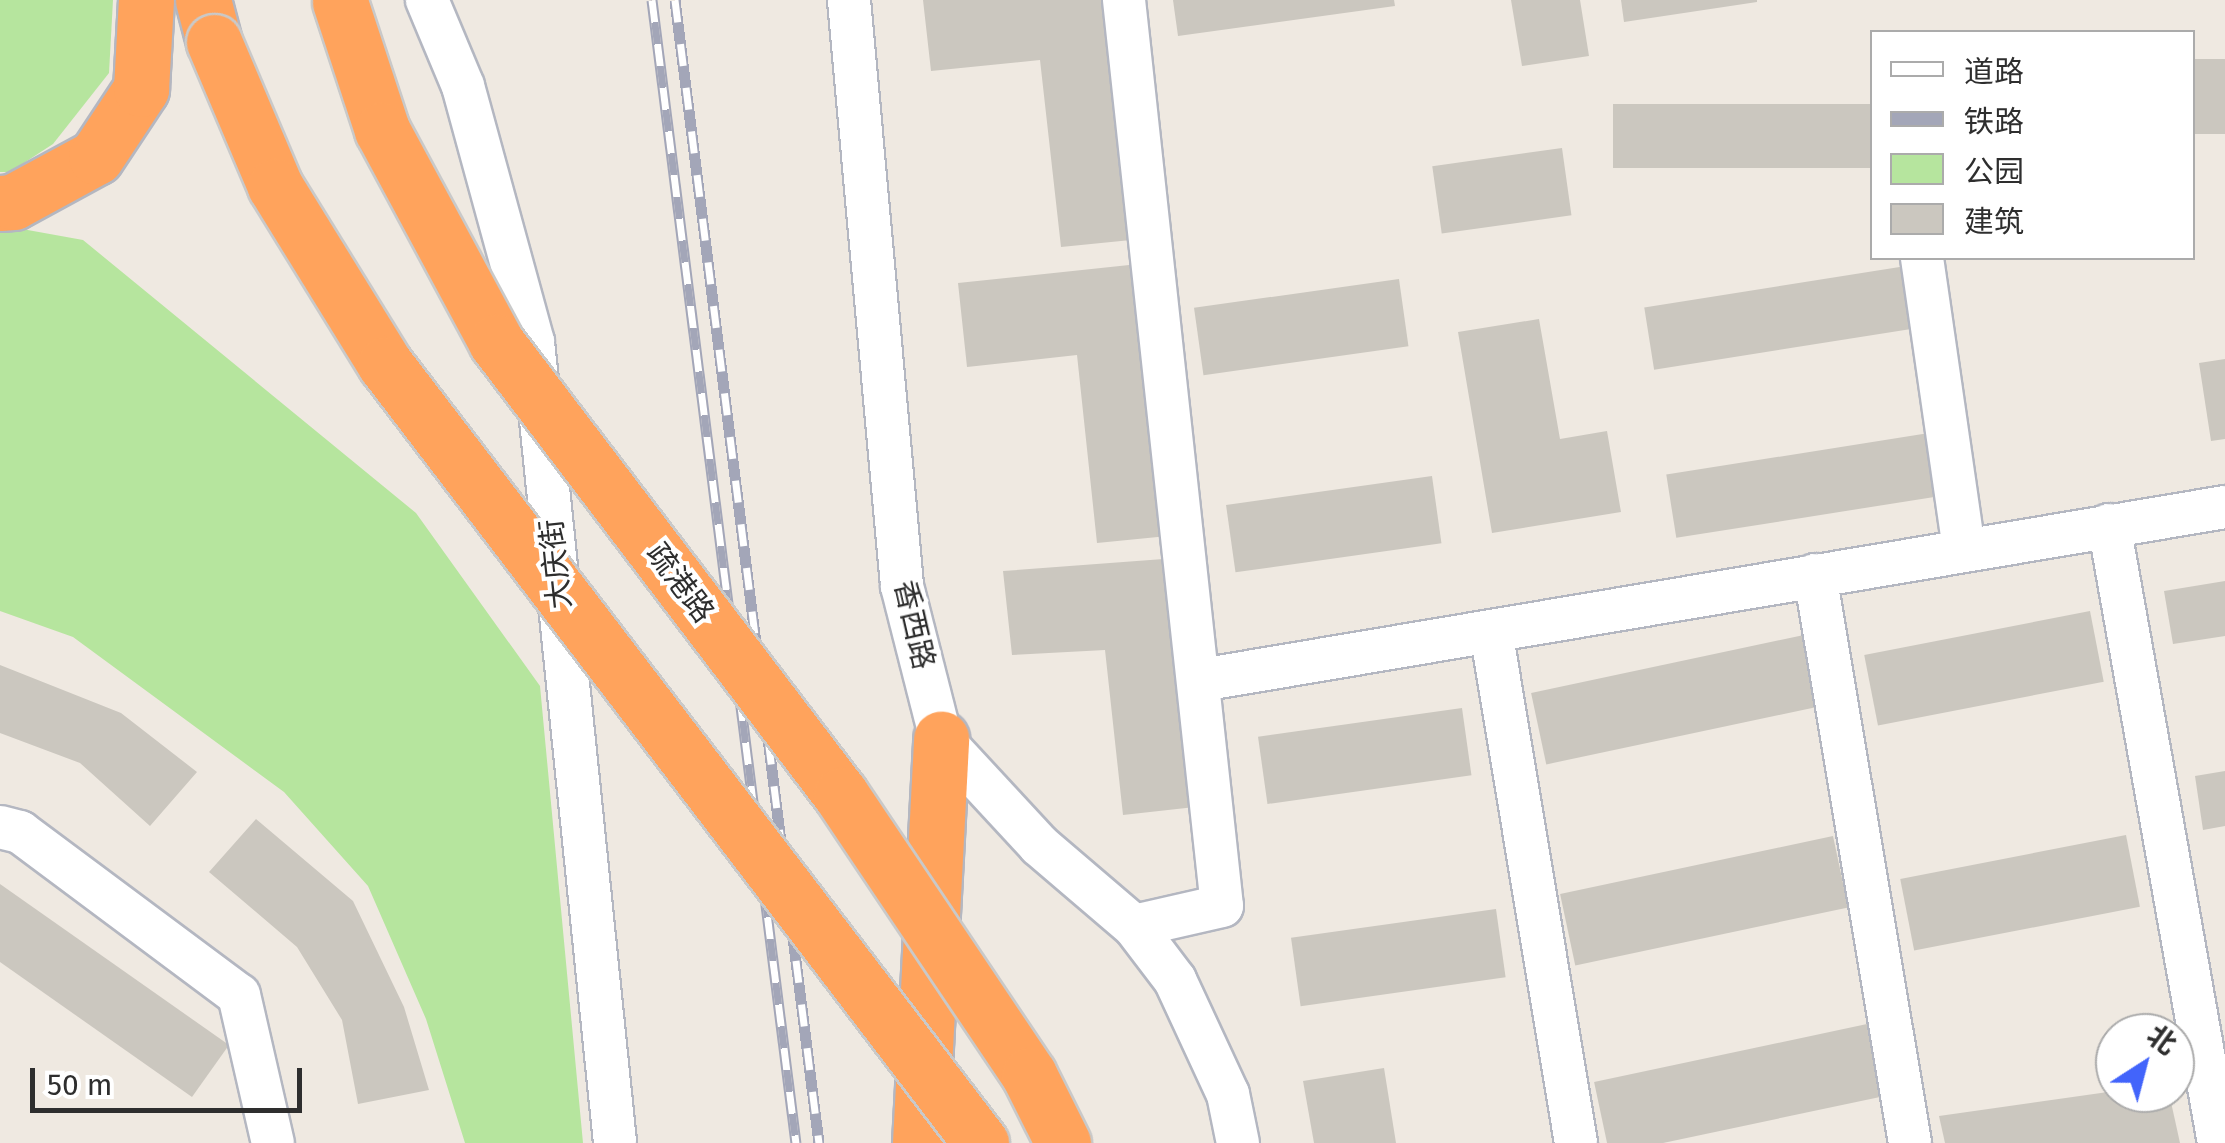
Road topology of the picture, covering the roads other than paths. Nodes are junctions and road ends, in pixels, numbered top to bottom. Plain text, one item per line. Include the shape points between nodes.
1 (146, 0) edge
2 (427, 0) edge
3 (849, 0) edge
4 (1124, 0) edge
5 (340, 1) edge
6 (208, 14) edge
7 (0, 203) edge
8 (1922, 260) edge
9 (2225, 508) edge
10 (2110, 525) junction
11 (1964, 550) junction
12 (1815, 575) junction
13 (1492, 630) junction
14 (1200, 680) junction
15 (941, 738) junction
16 (0, 826) edge
17 (1134, 926) junction
18 (273, 1143) edge
19 (615, 1143) edge
20 (920, 1143) edge
21 (981, 1143) edge
22 (1063, 1143) edge
23 (1238, 1143) edge
24 (1576, 1143) edge
25 (1910, 1143) edge
26 (2219, 1143) edge

1 - 7 highway via 141,90 96,157
2 - 19 street, 大庆街 via 463,86 533,342
3 - 15 street, 香西路 via 902,586
4 - 14 street
5 - 22 highway, 疏港路, bridge via 382,130 496,342 841,795 1029,1076
6 - 21 highway, bridge via 275,186 386,364
8 - 11 street
9 - 10 street
10 - 11 street
10 - 26 street
11 - 12 street
12 - 13 street
12 - 25 street
13 - 14 street
13 - 24 street
14 - 17 street via 1222,906
15 - 17 street, 香西路 via 1040,844
15 - 20 highway
16 - 18 street via 20,832 239,995
17 - 23 street, 香西路 via 1175,980 1210,1052

